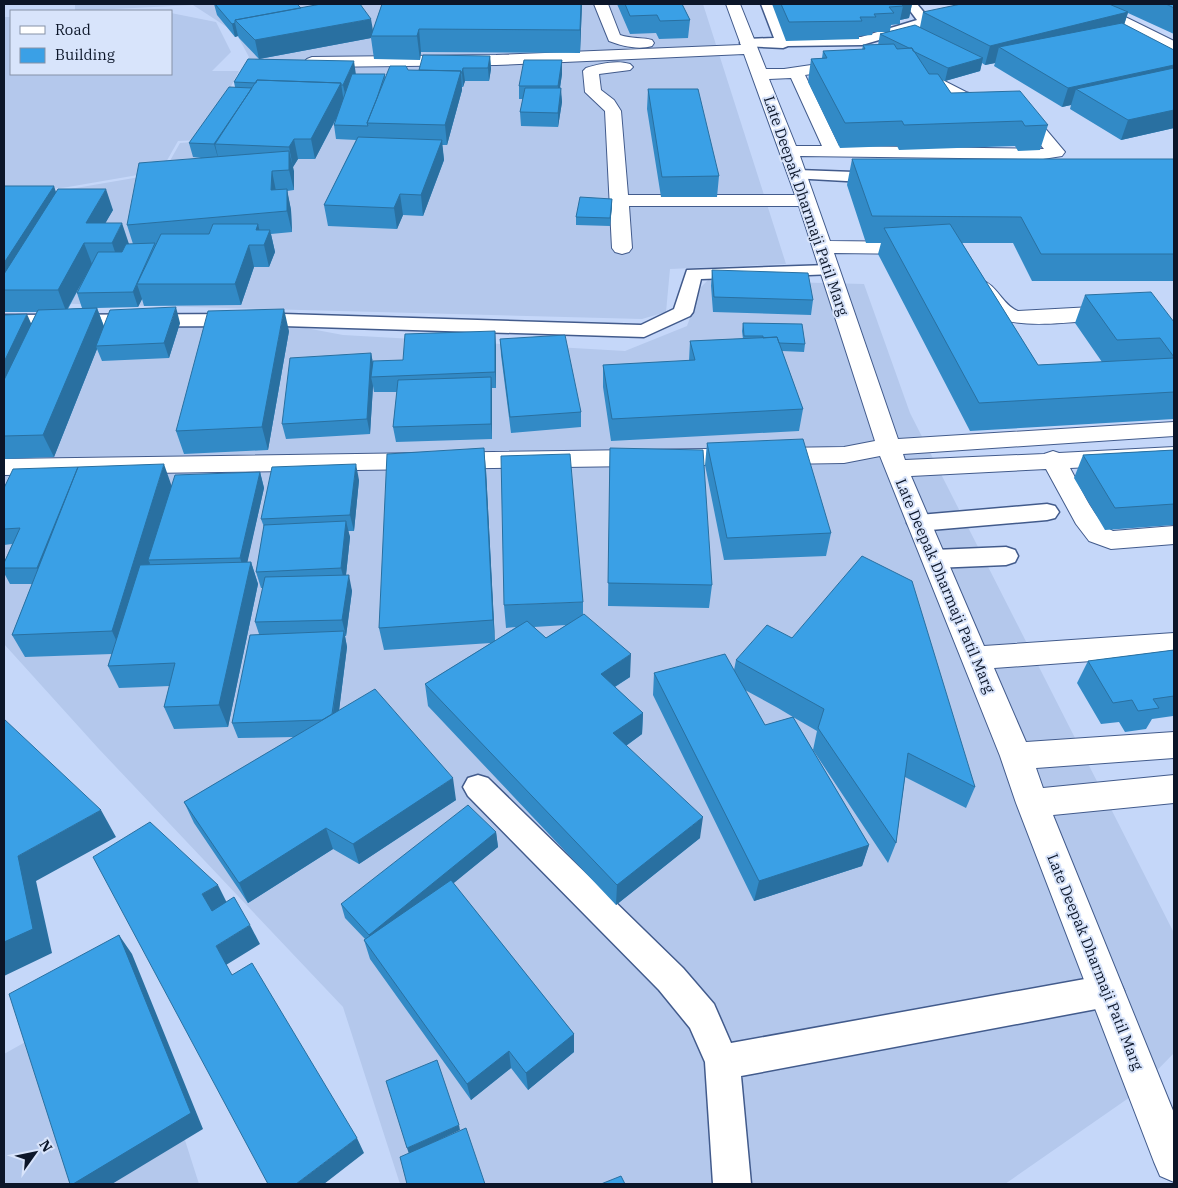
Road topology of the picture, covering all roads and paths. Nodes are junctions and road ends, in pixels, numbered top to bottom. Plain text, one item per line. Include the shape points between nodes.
1 (601, 4) edge
2 (733, 4) edge
3 (767, 4) edge
4 (911, 4) edge
5 (1089, 4) edge
6 (783, 44) junction
7 (1174, 47) edge
8 (753, 58) junction
9 (298, 62) edge
10 (858, 63) edge
11 (900, 66) edge
12 (796, 72) junction
13 (833, 152) junction
14 (798, 175) junction
15 (896, 178) edge
16 (619, 201) junction
17 (622, 248) dead end
18 (936, 248) edge
19 (825, 258) junction
20 (972, 274) edge
21 (4, 321) edge
22 (1174, 352) edge
23 (1174, 429) edge
24 (1174, 454) edge
25 (892, 458) junction
26 (1054, 459) junction
27 (4, 467) edge
28 (1047, 512) dead end
29 (973, 518) junction
30 (919, 523) junction
31 (1174, 535) edge
32 (934, 559) junction
33 (1174, 644) edge
34 (975, 658) junction
35 (1174, 745) edge
36 (1016, 756) junction
37 (478, 787) dead end
38 (1174, 789) edge
39 (1032, 803) junction
40 (1107, 991) junction
41 (722, 1062) junction
42 (1174, 1162) edge
43 (732, 1184) edge

1 - 8 street via 614,38 625,42
2 - 8 street, Late Deepak Dharmaji Patil Marg
3 - 6 lane
4 - 6 lane via 925,22 868,41
5 - 7 street
6 - 8 lane
8 - 9 street
8 - 12 street
8 - 14 street, Late Deepak Dharmaji Patil Marg
8 - 16 street via 591,71 593,92 613,111
10 - 12 street
11 - 13 street via 960,95 1027,118 1056,152
12 - 13 street
13 - 14 street
14 - 15 lane
14 - 16 street
14 - 19 street, Late Deepak Dharmaji Patil Marg
16 - 17 street
18 - 19 street
19 - 21 lane via 693,274 684,312 644,331 283,320
19 - 25 street, Late Deepak Dharmaji Patil Marg
20 - 22 street via 1000,311 1024,318 1138,313 1146,317
23 - 25 street
24 - 26 street
25 - 26 street
25 - 27 street via 844,455
25 - 30 street, Late Deepak Dharmaji Patil Marg
26 - 31 street via 1098,535 1112,540
28 - 29 lane
29 - 30 lane
29 - 32 lane via 998,556
30 - 32 street, Late Deepak Dharmaji Patil Marg
32 - 34 street, Late Deepak Dharmaji Patil Marg
33 - 34 street
34 - 36 street, Late Deepak Dharmaji Patil Marg
35 - 36 street
36 - 39 street, Late Deepak Dharmaji Patil Marg
37 - 41 lane via 671,979 702,1016
38 - 39 street
39 - 40 street, Late Deepak Dharmaji Patil Marg
40 - 41 lane
40 - 42 street, Late Deepak Dharmaji Patil Marg
41 - 43 lane

